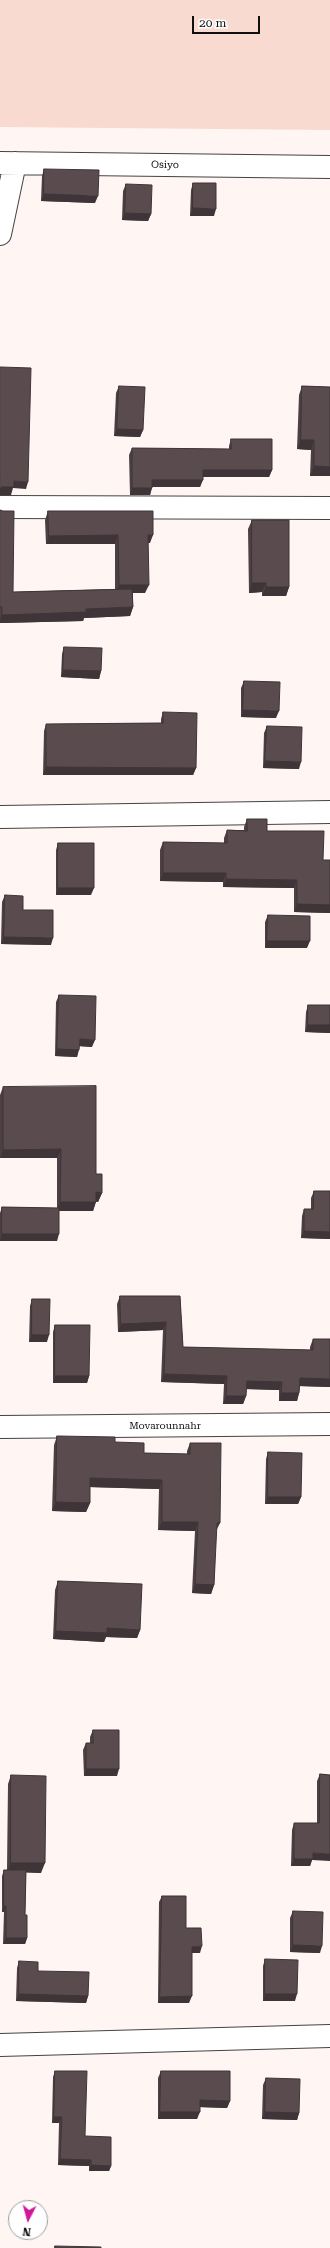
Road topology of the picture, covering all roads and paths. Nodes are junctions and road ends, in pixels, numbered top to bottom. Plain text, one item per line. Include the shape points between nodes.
1 (8, 163) edge
2 (330, 167) edge
3 (0, 234) edge
4 (0, 507) edge
5 (330, 508) edge
6 (330, 812) edge
7 (0, 817) edge
8 (330, 1424) edge
9 (0, 1427) edge
10 (330, 2036) edge
11 (0, 2045) edge

1 - 2 street, Osiyo
1 - 3 street
4 - 5 street
6 - 7 street
8 - 9 street, Movarounnahr
10 - 11 street

